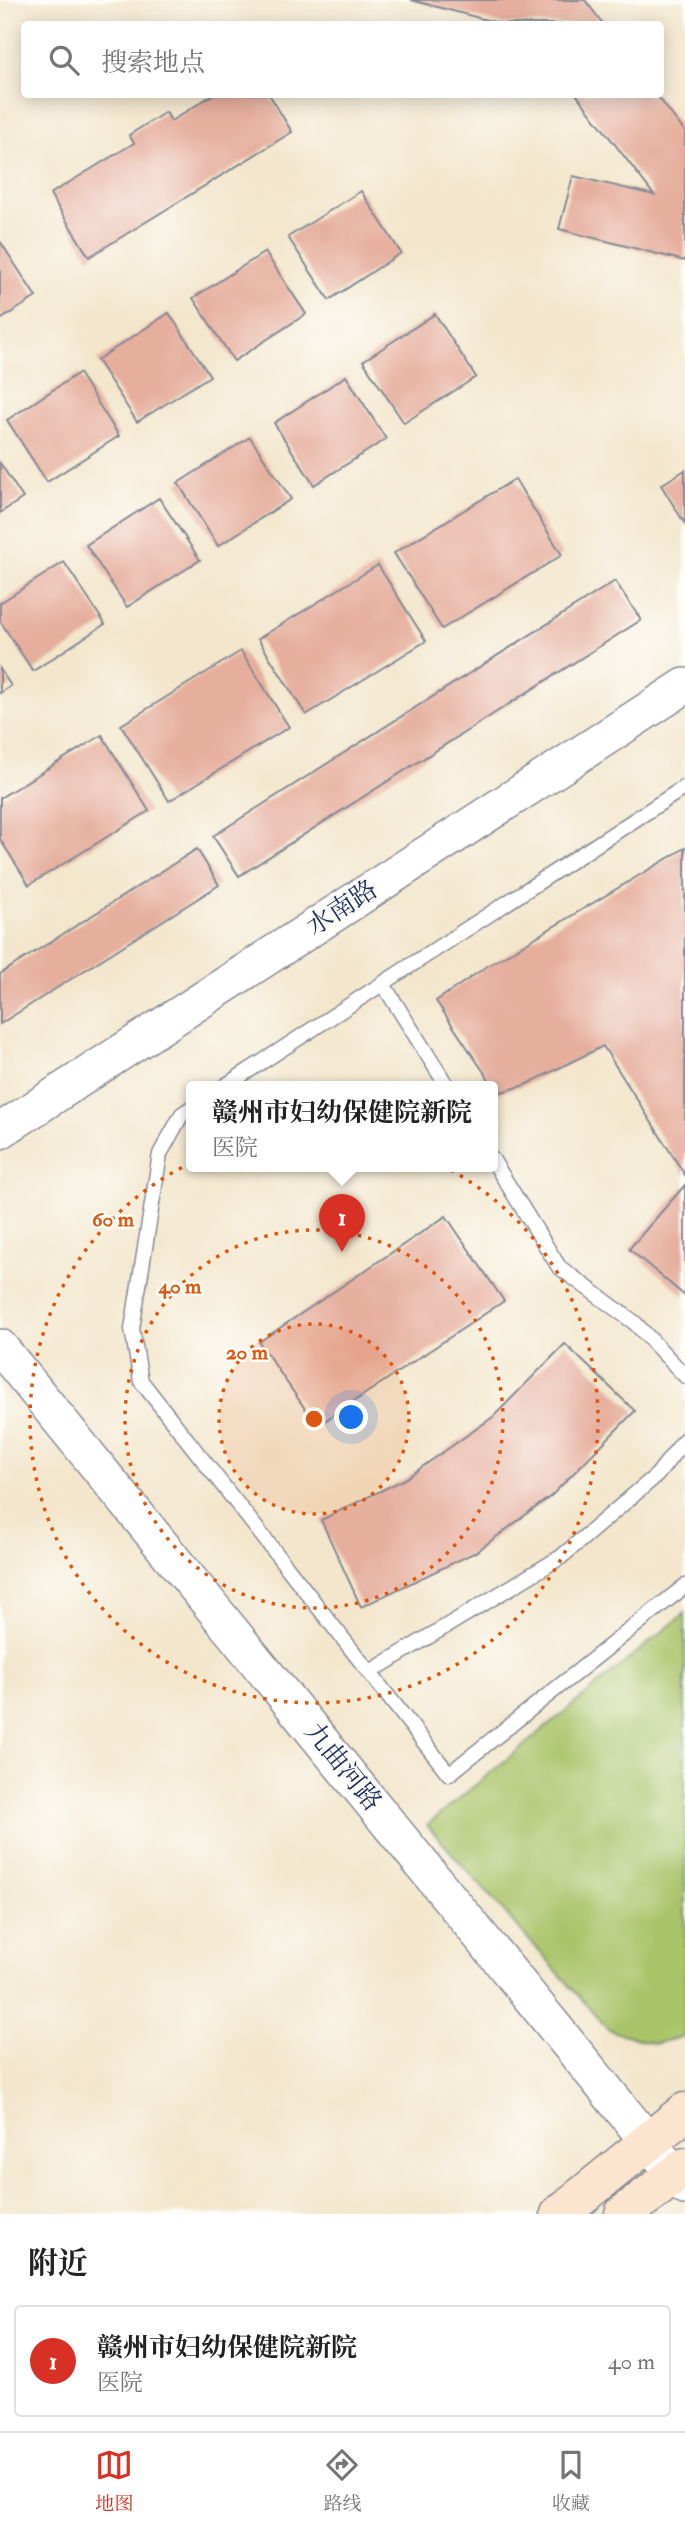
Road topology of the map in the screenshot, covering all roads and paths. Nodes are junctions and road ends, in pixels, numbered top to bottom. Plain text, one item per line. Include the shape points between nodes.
1 (685, 686) edge
2 (685, 787) edge
3 (383, 984) junction
4 (233, 1081) edge
5 (444, 1081) edge
6 (186, 1112) edge
7 (0, 1131) edge
8 (498, 1169) edge
9 (0, 1347) edge
10 (685, 1376) edge
11 (685, 1439) edge
12 (685, 1586) edge
13 (370, 1672) junction
14 (685, 2112) edge
15 (650, 2142) junction
16 (682, 2176) edge
17 (560, 2214) edge
18 (624, 2214) edge

1 - 7 street, 水南路
2 - 3 lane
3 - 4 lane
3 - 5 lane
6 - 13 lane via 160,1154 132,1329 141,1381
8 - 10 lane via 559,1266 635,1323
9 - 15 street, 九曲河路
11 - 13 lane via 657,1475 561,1557
12 - 13 lane via 449,1774
14 - 15 main road
15 - 16 street, 九曲河路
15 - 17 main road
16 - 18 main road

